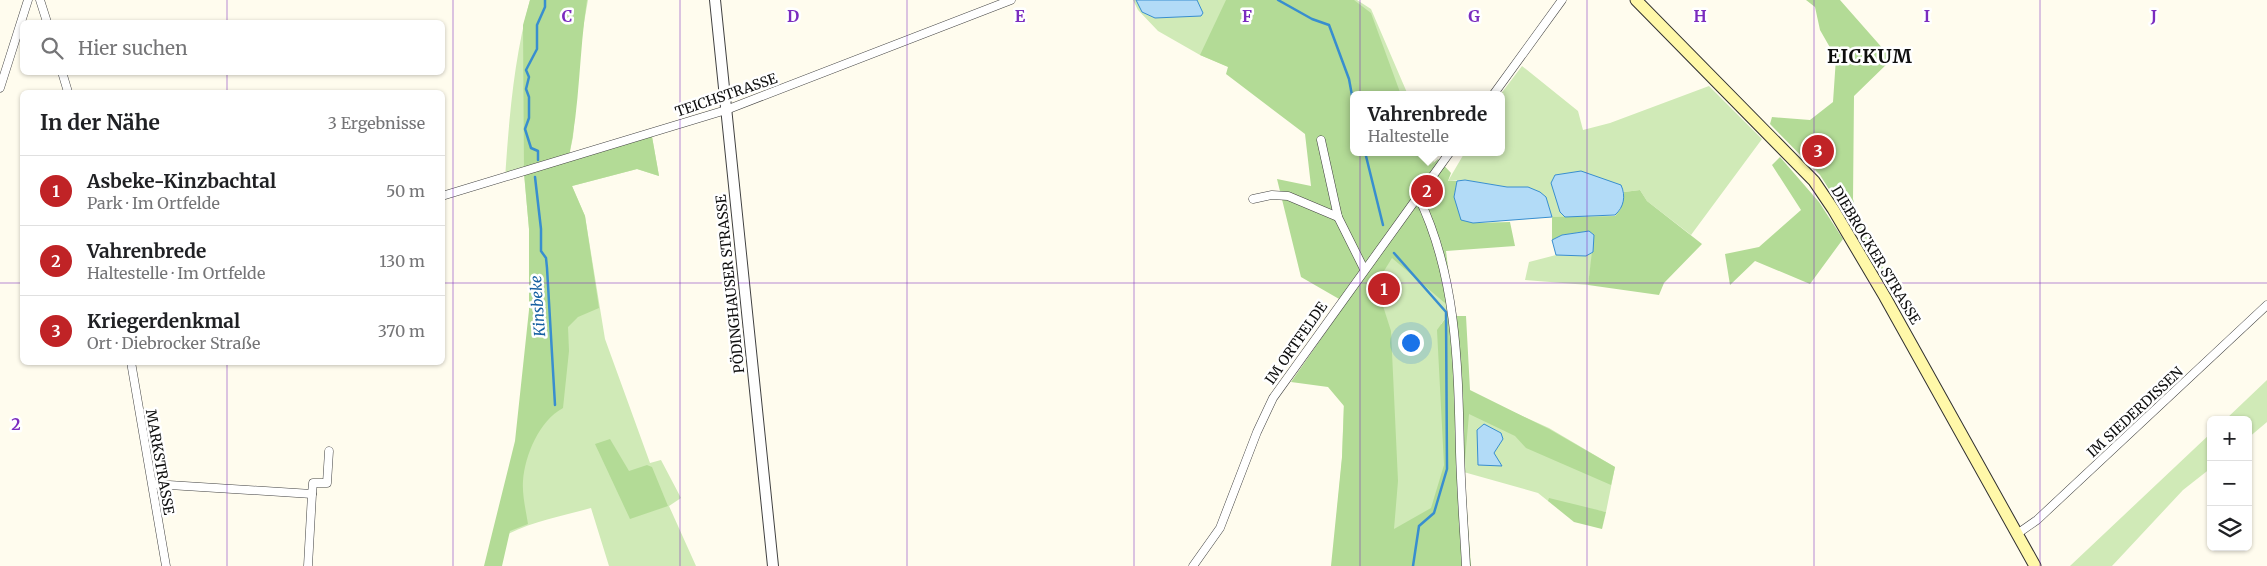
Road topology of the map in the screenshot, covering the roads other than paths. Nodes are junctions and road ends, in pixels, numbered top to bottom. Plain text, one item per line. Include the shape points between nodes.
1 (28, 0) edge
2 (40, 0) edge
3 (715, 0) edge
4 (1011, 0) edge
5 (1562, 0) edge
6 (1636, 0) edge
7 (22, 20) edge
8 (46, 20) edge
9 (20, 25) edge
10 (63, 75) edge
11 (0, 88) edge
12 (67, 90) edge
13 (1495, 91) edge
14 (726, 110) junction
15 (1321, 140) dead end
16 (1447, 156) edge
17 (445, 195) edge
18 (1418, 196) junction
19 (1252, 199) dead end
20 (1338, 217) junction
21 (1364, 269) junction
22 (2267, 305) edge
23 (132, 365) edge
24 (329, 451) dead end
25 (153, 484) junction
26 (312, 494) junction
27 (2017, 534) junction
28 (166, 566) edge
29 (308, 566) edge
30 (773, 566) edge
31 (1193, 566) edge
32 (1466, 566) edge
33 (2035, 566) edge

1 - 7 street
2 - 8 street
3 - 14 street, PÖDINGHAUSER STRASSE
4 - 14 street, TEICHSTRASSE
5 - 13 street
6 - 27 main road, DIEBROCKER STRASSE via 1814,181 1880,289
9 - 11 street
10 - 12 street
14 - 17 street, TEICHSTRASSE
14 - 30 street, PÖDINGHAUSER STRASSE
15 - 20 street
16 - 18 street, IM ORTFELDE
18 - 21 street, IM ORTFELDE
18 - 32 street via 1442,255 1452,318
19 - 20 street via 1288,196
20 - 21 street
21 - 31 street, IM ORTFELDE via 1273,398 1220,528
22 - 27 street, IM SIEDERDISSEN via 2037,520
23 - 25 street, MARKSTRASSE
24 - 26 street via 327,484 314,483
25 - 26 street
25 - 28 street, MARKSTRASSE
26 - 29 street
27 - 33 main road, DIEBROCKER STRASSE

